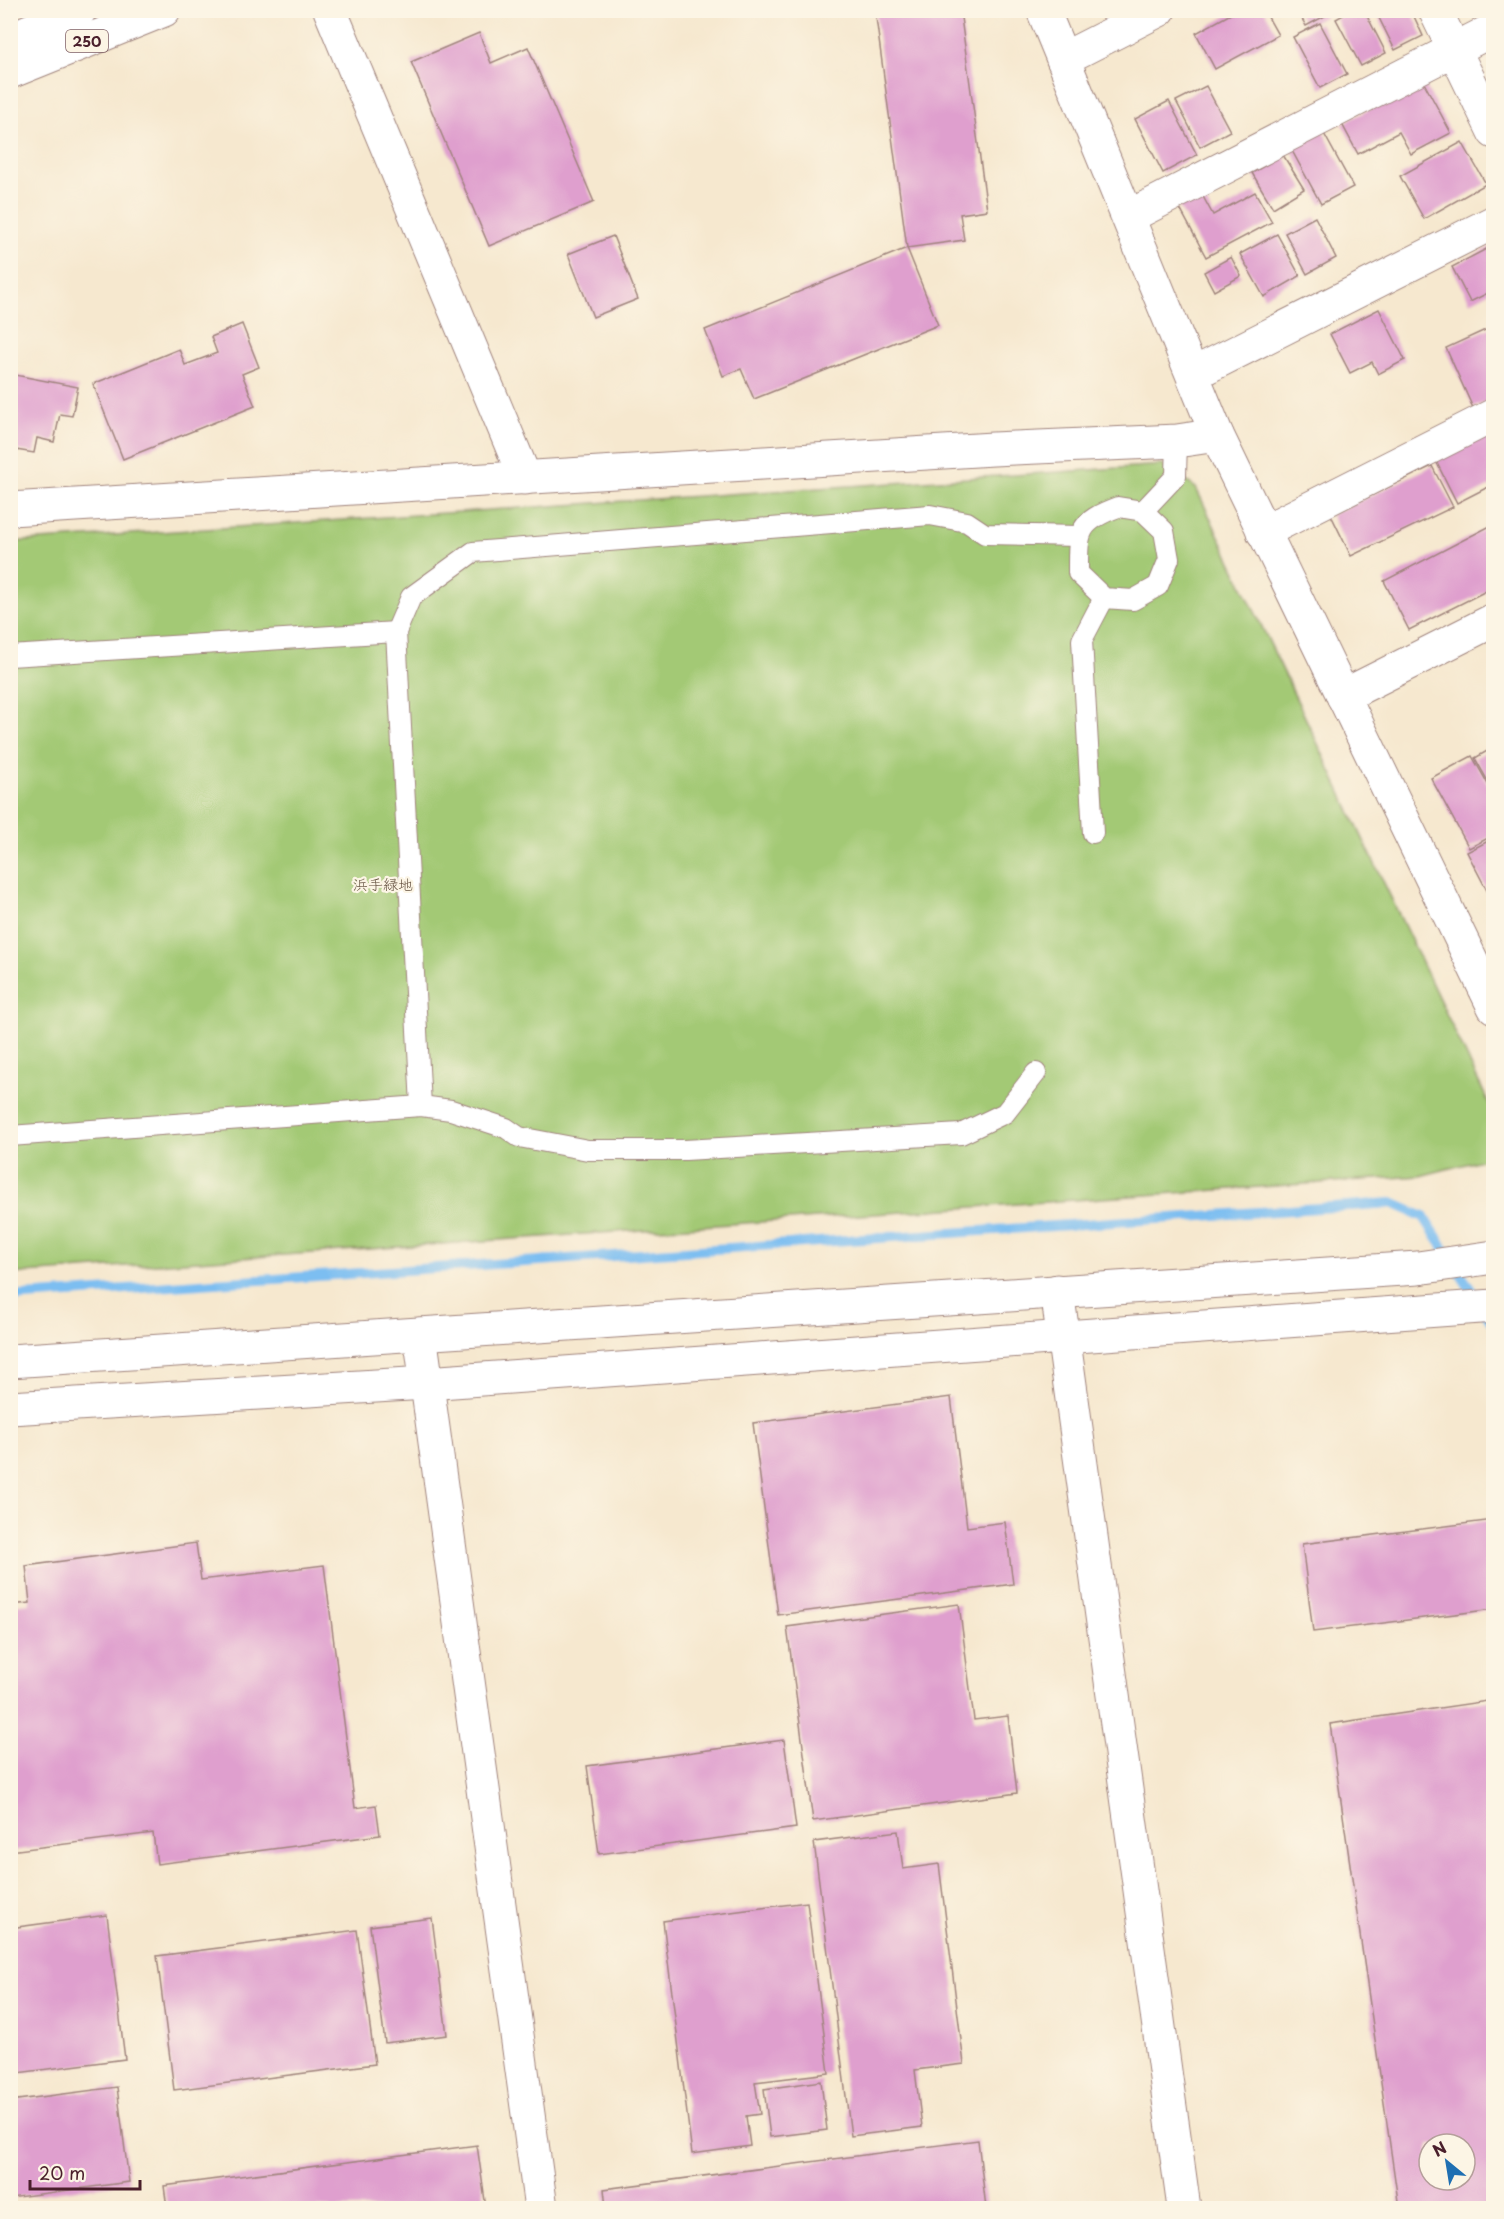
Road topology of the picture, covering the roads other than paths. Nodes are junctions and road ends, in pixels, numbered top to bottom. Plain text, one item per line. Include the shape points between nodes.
1 (80, 10) edge
2 (164, 10) edge
3 (330, 10) edge
4 (1043, 10) edge
5 (1159, 10) edge
6 (1435, 10) edge
7 (1494, 29) edge
8 (10, 39) edge
9 (1454, 50) junction
10 (1063, 59) junction
11 (10, 72) edge
12 (1494, 132) edge
13 (1128, 217) junction
14 (1494, 222) edge
15 (1193, 374) junction
16 (1494, 416) edge
17 (1217, 435) junction
18 (1177, 441) junction
19 (525, 478) junction
20 (10, 509) edge
21 (1143, 511) junction
22 (1263, 532) junction
23 (1078, 536) junction
24 (1104, 598) junction
25 (1494, 620) edge
26 (396, 632) junction
27 (10, 656) edge
28 (1343, 696) junction
29 (1094, 833) dead end
30 (1494, 1007) edge
31 (1036, 1073) dead end
32 (422, 1106) junction
33 (10, 1136) edge
34 (1494, 1257) edge
35 (1057, 1291) junction
36 (1494, 1306) edge
37 (420, 1334) junction
38 (1063, 1338) junction
39 (10, 1361) edge
40 (426, 1383) junction
41 (10, 1408) edge
42 (541, 2208) edge
43 (1184, 2208) edge

1 - 8 main road, 250
2 - 11 main road, 250
3 - 19 main road
4 - 10 main road
5 - 10 main road
6 - 9 main road
7 - 9 main road
9 - 12 main road
9 - 13 main road
10 - 13 main road
13 - 15 main road
14 - 15 main road
15 - 17 main road
16 - 22 main road
17 - 18 main road
17 - 22 main road
18 - 19 main road
18 - 21 lane via 1176,476
19 - 20 main road
21 - 23 lane via 1118,507 1094,516
21 - 24 lane via 1164,531 1169,559 1158,586 1133,600
22 - 28 main road
23 - 24 lane via 1078,573
23 - 26 lane via 985,534 967,522 930,515 473,552 411,597
24 - 29 lane via 1082,640
25 - 28 main road
26 - 27 lane
26 - 32 lane
28 - 30 main road
31 - 32 lane via 1005,1113 962,1134 685,1150 588,1150 519,1137 506,1128 452,1110
32 - 33 lane
34 - 35 main road via 1418,1268
35 - 37 main road
35 - 38 main road
36 - 38 main road
37 - 39 main road
37 - 40 main road
38 - 40 main road
38 - 43 main road
40 - 41 main road
40 - 42 main road

